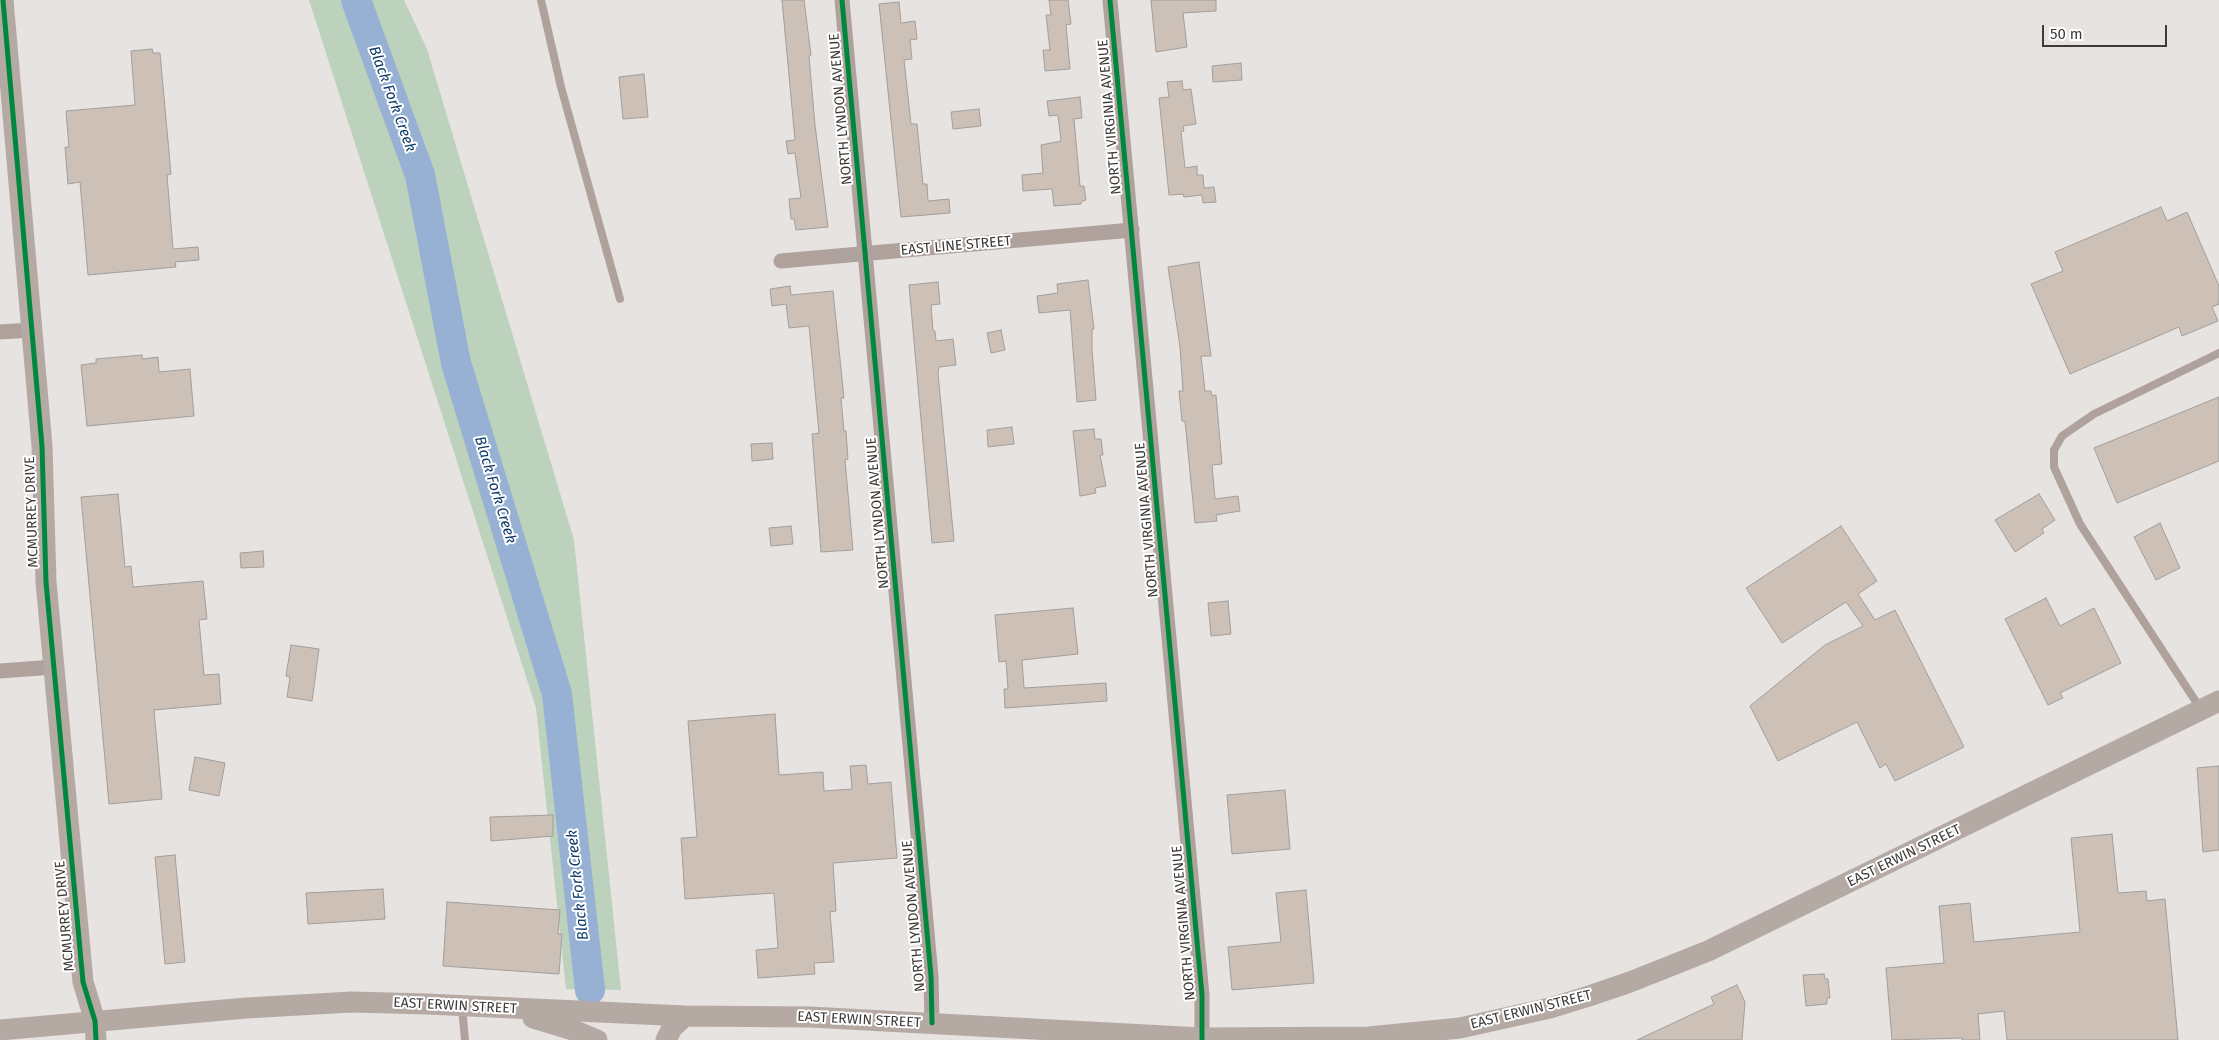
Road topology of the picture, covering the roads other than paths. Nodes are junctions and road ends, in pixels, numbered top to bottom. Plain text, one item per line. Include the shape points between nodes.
1 (3, 0) edge
2 (541, 0) edge
3 (842, 0) edge
4 (1110, 0) edge
5 (1132, 230) junction
6 (865, 254) junction
7 (781, 262) dead end
8 (620, 299) dead end
9 (32, 330) junction
10 (0, 332) edge
11 (2219, 352) edge
12 (54, 667) junction
13 (0, 671) edge
14 (2210, 705) edge
15 (462, 1005) junction
16 (502, 1008) junction
17 (685, 1016) junction
18 (932, 1023) junction
19 (0, 1030) edge
20 (95, 1031) edge
21 (1202, 1039) edge
22 (465, 1040) edge
23 (597, 1040) edge
24 (666, 1040) edge

1 - 9 main road, MCMURREY DRIVE
2 - 8 lane via 560,87
3 - 6 street, NORTH LYNDON AVENUE
4 - 5 street, NORTH VIRGINIA AVENUE
5 - 6 street, EAST LINE STREET
5 - 21 street, NORTH VIRGINIA AVENUE via 1202,994
6 - 7 street, EAST LINE STREET
6 - 18 street, NORTH LYNDON AVENUE via 931,976
9 - 10 street
9 - 12 main road, MCMURREY DRIVE via 42,446 45,572
11 - 14 lane via 2094,414 2062,436 2054,450 2054,467 2080,524
12 - 13 street
12 - 20 main road, MCMURREY DRIVE via 83,982
14 - 21 main road, EAST ERWIN STREET via 1748,932 1669,967 1589,996 1504,1019 1416,1034 1311,1039
15 - 16 main road, EAST ERWIN STREET
15 - 20 main road, EAST ERWIN STREET via 317,1003
15 - 22 lane
16 - 17 main road, EAST ERWIN STREET
16 - 23 main road
17 - 18 main road, EAST ERWIN STREET via 810,1017
17 - 24 main road via 672,1028
18 - 21 main road, EAST ERWIN STREET
19 - 20 main road, EAST ERWIN STREET

